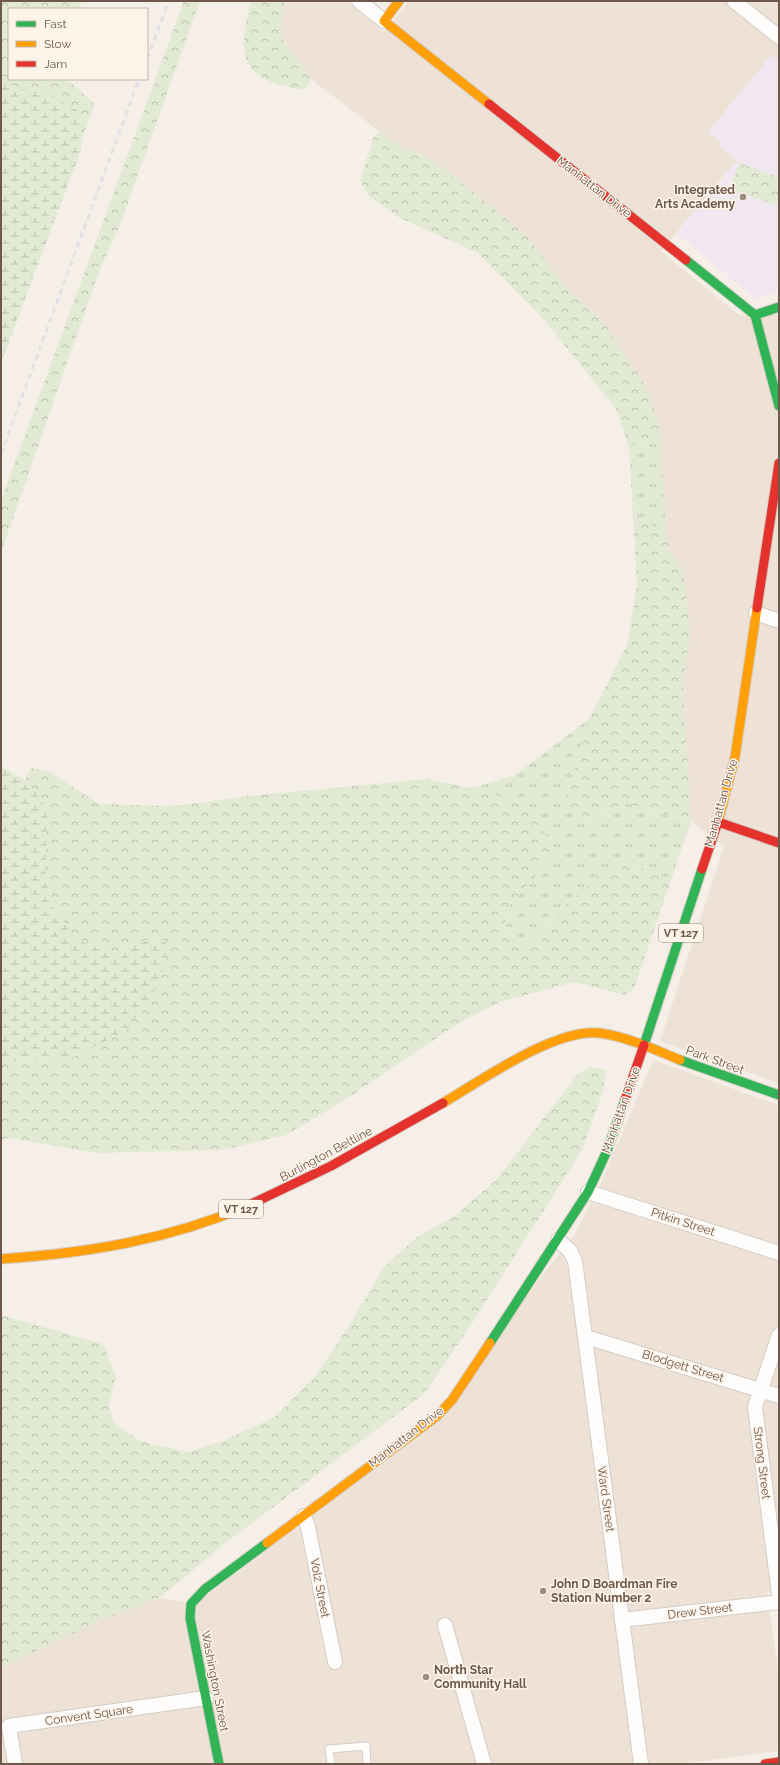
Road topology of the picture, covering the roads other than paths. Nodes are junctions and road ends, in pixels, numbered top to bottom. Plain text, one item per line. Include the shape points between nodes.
1 (359, 1) edge
2 (399, 1) edge
3 (734, 1) edge
4 (384, 21) junction
5 (779, 37) edge
6 (779, 307) edge
7 (755, 315) junction
8 (779, 406) edge
9 (779, 464) edge
10 (756, 613) junction
11 (779, 621) edge
12 (718, 822) junction
13 (779, 843) edge
14 (644, 1045) junction
15 (779, 1095) edge
16 (588, 1192) junction
17 (558, 1240) junction
18 (779, 1253) edge
19 (1, 1259) edge
20 (779, 1335) edge
21 (586, 1337) junction
22 (760, 1390) junction
23 (779, 1396) edge
24 (304, 1516) junction
25 (779, 1594) edge
26 (779, 1602) edge
27 (191, 1604) joint
28 (622, 1620) junction
29 (445, 1625) dead end
30 (334, 1662) dead end
31 (206, 1698) junction
32 (779, 1762) edge
33 (15, 1764) edge
34 (219, 1764) edge
35 (331, 1764) edge
36 (367, 1764) edge
37 (484, 1764) edge
38 (641, 1764) edge
39 (765, 1764) edge

1 - 4 street, Manhattan Drive
2 - 4 street
3 - 5 street
4 - 7 street, Manhattan Drive
6 - 7 street
7 - 8 street
9 - 10 street, Manhattan Drive
10 - 11 street
10 - 12 street, Manhattan Drive via 735,757
12 - 13 street
12 - 14 street, Manhattan Drive / VT 127
14 - 15 street, Park Street / VT 127 via 697,1067
14 - 16 street, Manhattan Drive via 607,1151
14 - 19 street, Burlington Beltline / VT 127 via 599,1033 574,1034 559,1038 316,1174 221,1218 164,1236 116,1247 60,1255
16 - 17 street, Manhattan Drive
16 - 18 street, Pitkin Street
17 - 21 street, Ward Street via 570,1250 575,1261
17 - 24 street, Manhattan Drive via 467,1378 442,1410
20 - 22 street, Strong Street
21 - 22 street, Blodgett Street
21 - 28 street, Ward Street
22 - 23 street, Blodgett Street
22 - 25 street, Strong Street via 754,1408
24 - 27 street, Manhattan Drive via 205,1589
24 - 30 street, Volz Street
26 - 28 street, Drew Street
27 - 31 street, Washington Street via 190,1618
28 - 38 street, Ward Street
29 - 37 street
31 - 33 street, Convent Square via 8,1726
31 - 34 street, Washington Street
32 - 39 street
35 - 36 lane via 329,1749 366,1746

